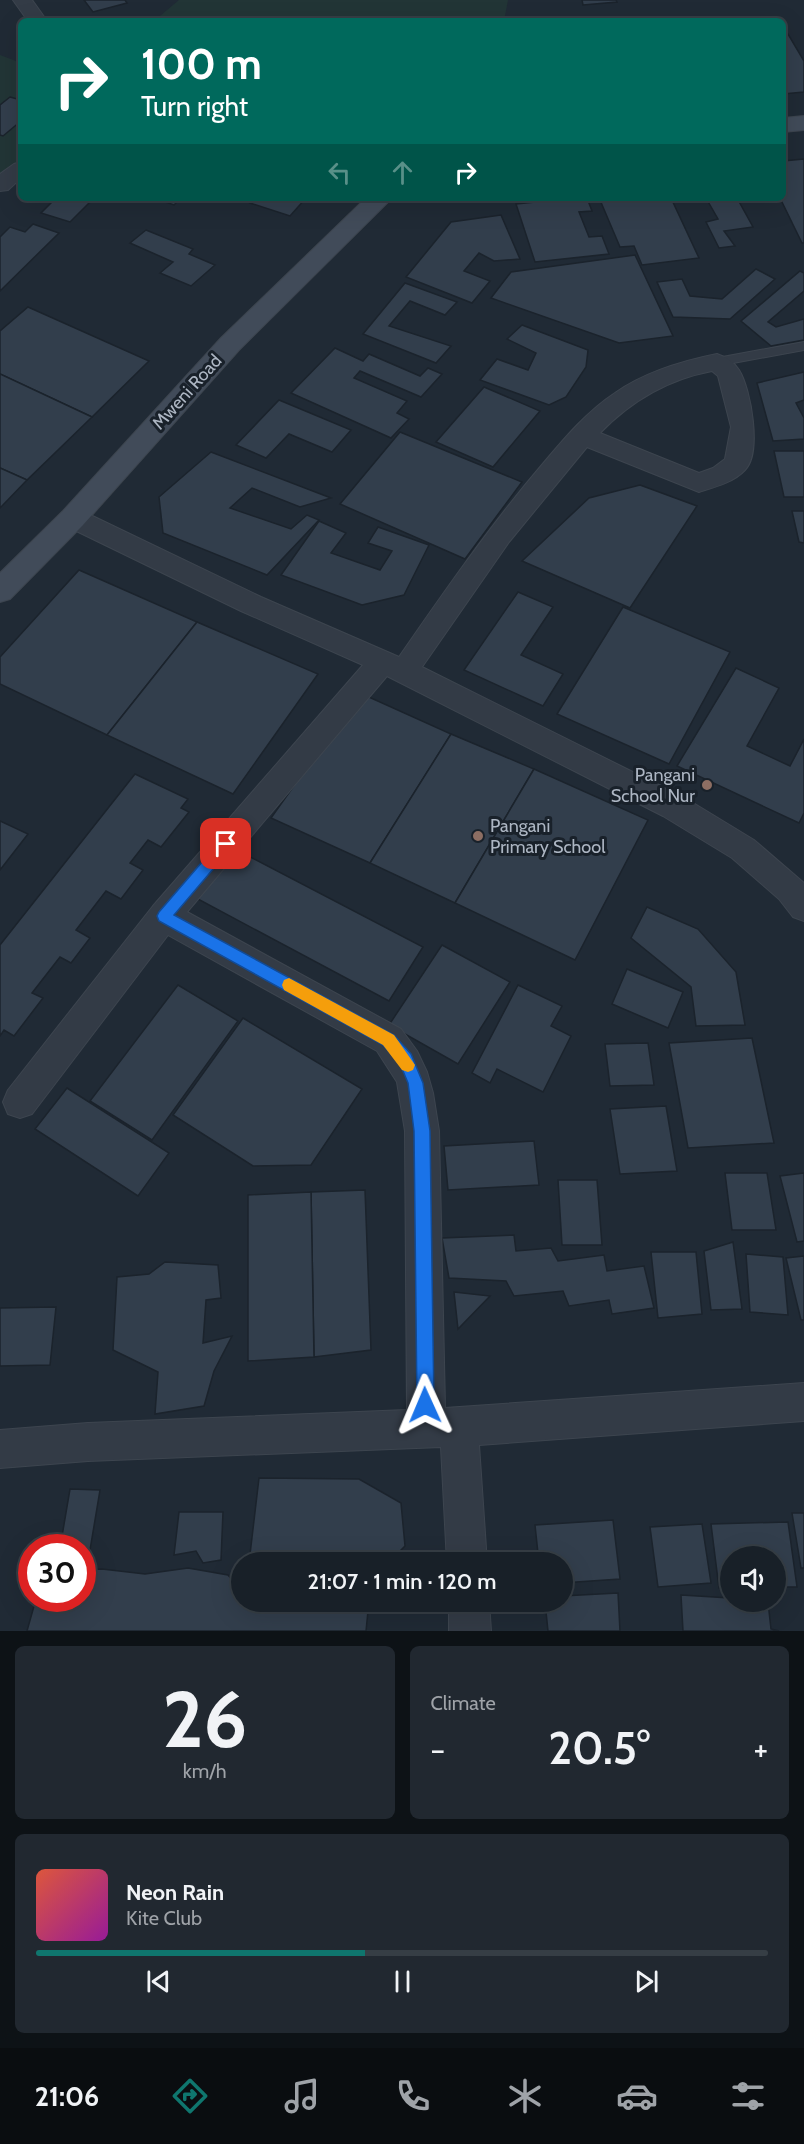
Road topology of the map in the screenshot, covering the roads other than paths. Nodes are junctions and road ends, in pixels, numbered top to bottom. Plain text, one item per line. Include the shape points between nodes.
1 (22, 0) edge
2 (36, 18) edge
3 (804, 123) edge
4 (786, 125) edge
5 (18, 170) edge
6 (0, 185) edge
7 (377, 201) edge
8 (804, 346) edge
9 (717, 362) junction
10 (582, 435) junction
11 (73, 518) junction
12 (0, 591) edge
13 (393, 667) junction
14 (804, 907) edge
15 (164, 916) junction
16 (20, 1102) dead end
17 (804, 1402) edge
18 (442, 1427) junction
19 (0, 1449) edge
20 (465, 1552) edge
21 (469, 1612) edge
22 (470, 1631) edge

1 - 2 street
3 - 4 street
5 - 6 street
7 - 11 street, Mweni Road via 230,344
8 - 9 lane
9 - 10 street via 689,367 630,393
9 - 10 street via 729,373 743,427 737,463 722,474 699,483
10 - 13 street
11 - 12 street, Mweni Road
11 - 13 street
13 - 14 street via 674,807 743,849 790,889
13 - 15 street
15 - 16 street
15 - 18 street via 389,1040 406,1059 416,1083 422,1131
17 - 18 street
18 - 19 street
18 - 20 street
21 - 22 street

